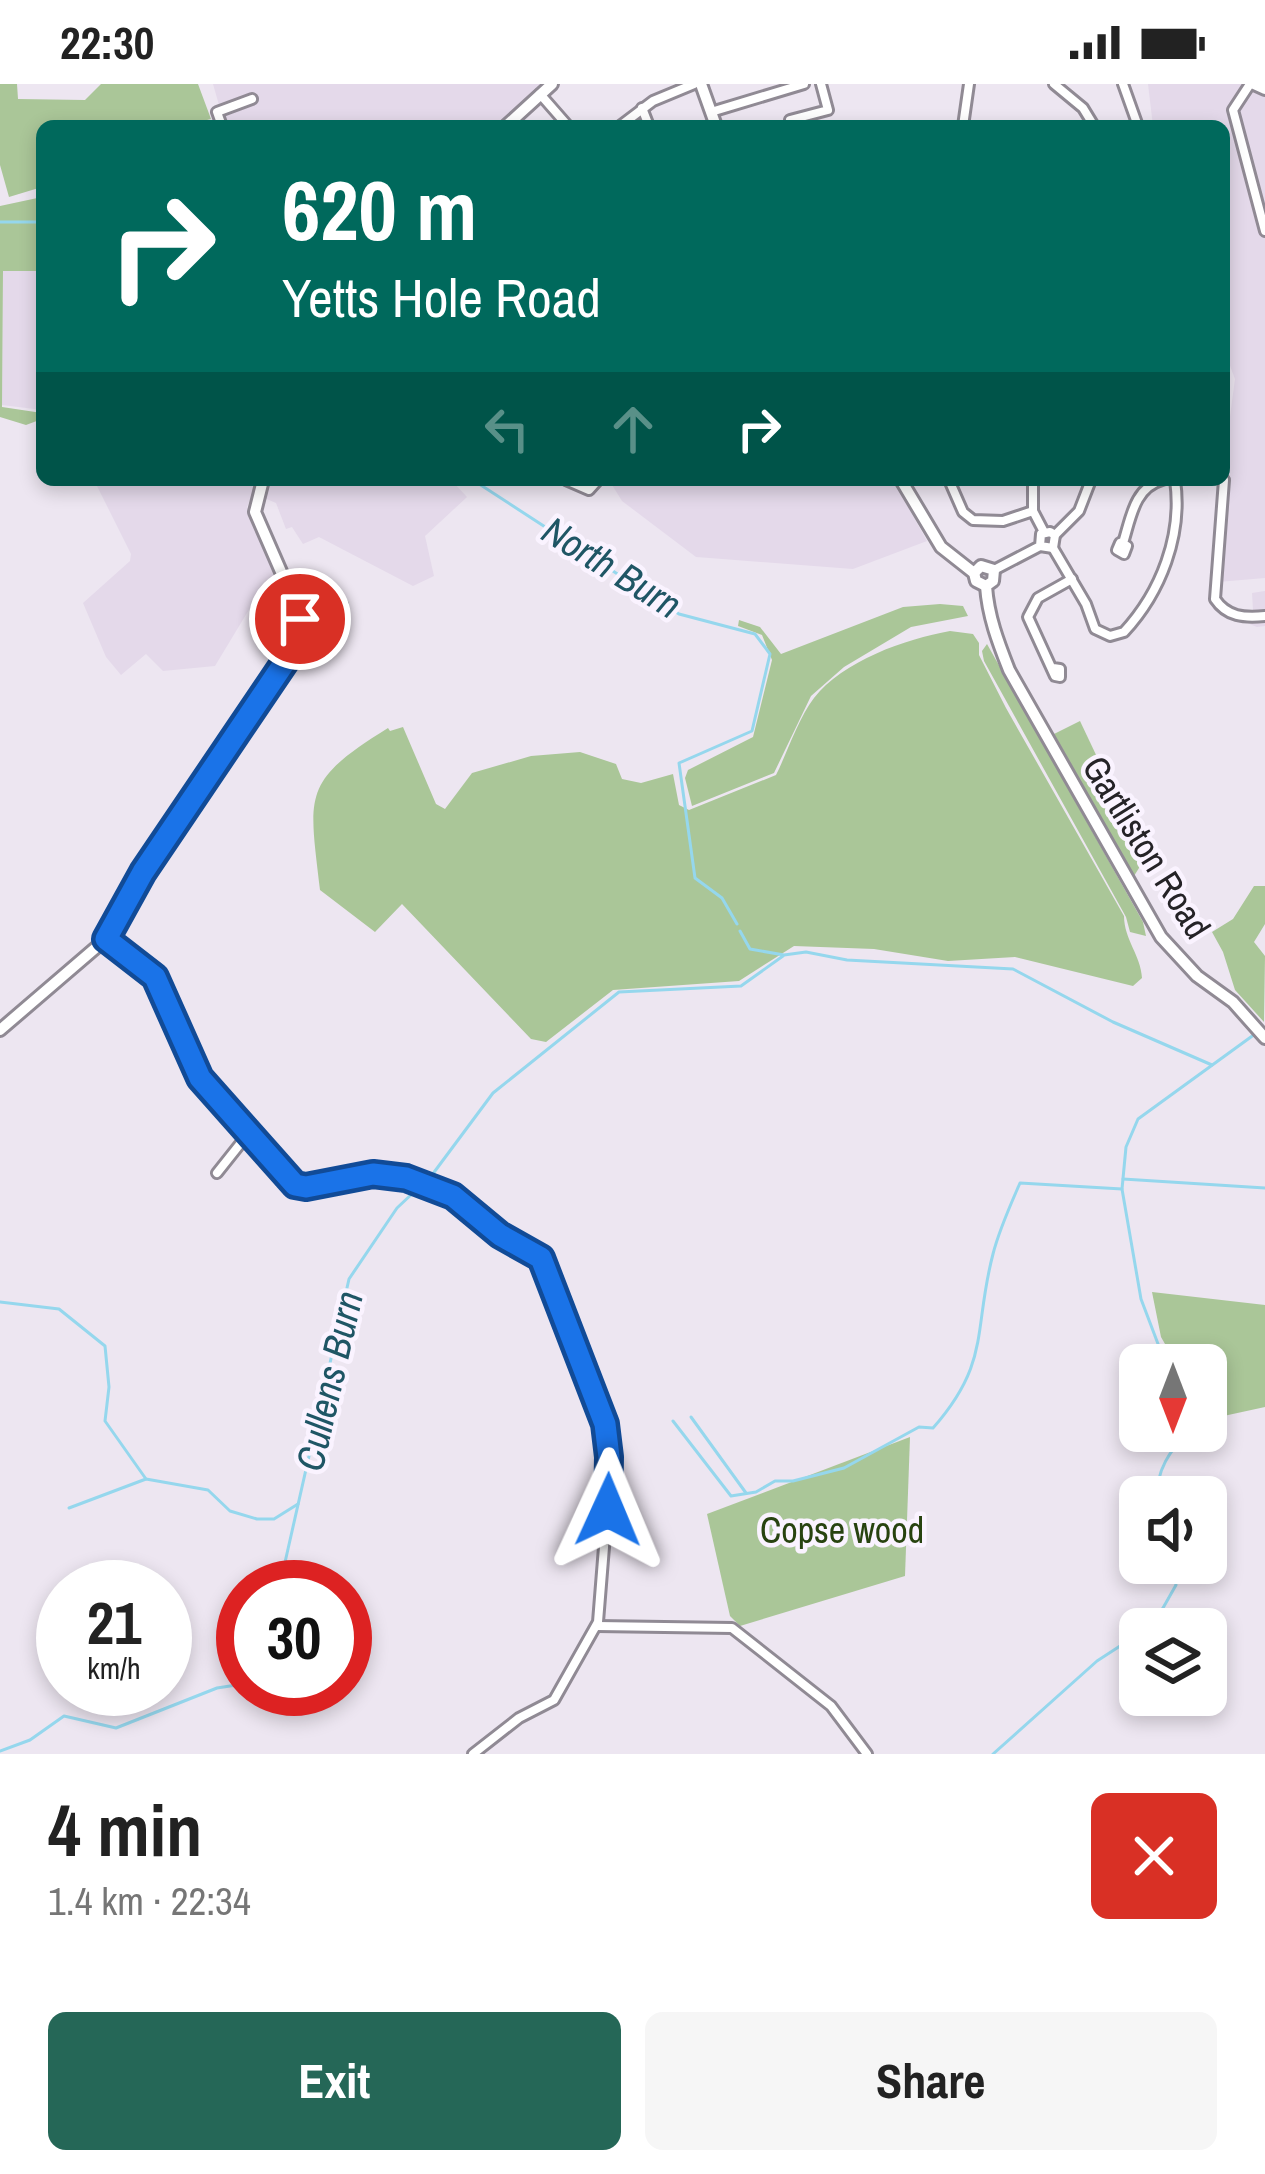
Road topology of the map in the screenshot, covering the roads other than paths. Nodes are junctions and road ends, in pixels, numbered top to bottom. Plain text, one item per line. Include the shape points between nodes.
1 (552, 84) edge
2 (698, 84) edge
3 (804, 84) edge
4 (821, 84) edge
5 (969, 84) edge
6 (1054, 84) edge
7 (1123, 84) edge
8 (1252, 84) edge
9 (1265, 89) edge
10 (540, 94) junction
11 (252, 99) dead end
12 (642, 108) junction
13 (828, 110) junction
14 (711, 112) junction
15 (220, 120) edge
16 (512, 120) edge
17 (563, 120) edge
18 (627, 120) edge
19 (647, 120) edge
20 (714, 120) edge
21 (790, 120) dead end
22 (830, 120) edge
23 (964, 120) edge
24 (1090, 120) edge
25 (1136, 120) edge
26 (1265, 230) edge
27 (261, 486) edge
28 (905, 486) edge
29 (952, 486) edge
30 (1033, 486) edge
31 (1089, 486) edge
32 (1146, 486) edge
33 (1175, 486) edge
34 (1223, 486) edge
35 (1033, 511) junction
36 (1044, 532) junction
37 (1055, 535) junction
38 (1124, 543) dead end
39 (1040, 546) junction
40 (1053, 548) junction
41 (994, 571) junction
42 (974, 573) junction
43 (1072, 579) junction
44 (313, 584) dead end
45 (986, 586) junction
46 (342, 605) dead end
47 (326, 613) junction
48 (1265, 616) edge
49 (299, 618) junction
50 (1053, 668) dead end
51 (106, 939) junction
52 (0, 1030) edge
53 (1264, 1037) edge
54 (248, 1134) junction
55 (217, 1173) dead end
56 (596, 1625) junction
57 (473, 1754) edge
58 (867, 1754) edge

1 - 10 main road
2 - 12 street
2 - 14 main road
3 - 14 street
4 - 13 street
5 - 23 street
6 - 24 street
7 - 25 street
8 - 9 main road
8 - 26 street via 1233,110
10 - 16 main road
10 - 17 street
11 - 15 street via 217,112
12 - 18 street
12 - 19 street
13 - 21 street
13 - 22 street
14 - 20 main road
27 - 49 main road via 256,517
28 - 42 main road via 941,547
29 - 35 street via 973,520
30 - 35 street
31 - 37 street via 1079,512
32 - 38 street
33 - 43 street via 1164,571 1124,632 1098,632
34 - 48 street via 1214,599 1243,618
35 - 36 street
36 - 37 street
36 - 39 street
37 - 40 street
39 - 40 street
39 - 41 street
40 - 43 street
41 - 42 main road via 981,566
41 - 45 main road
42 - 45 main road
43 - 50 street via 1038,598 1028,617
44 - 47 street
45 - 53 main road, Gartliston Road via 1009,670 1161,937
46 - 47 street
47 - 49 street
49 - 51 main road via 293,650
51 - 52 main road
51 - 54 street via 155,977 200,1078
54 - 55 street
54 - 56 street via 300,1187 373,1174 406,1178 453,1196 541,1258 607,1439
56 - 57 street via 554,1700
56 - 58 street via 732,1628 831,1706

